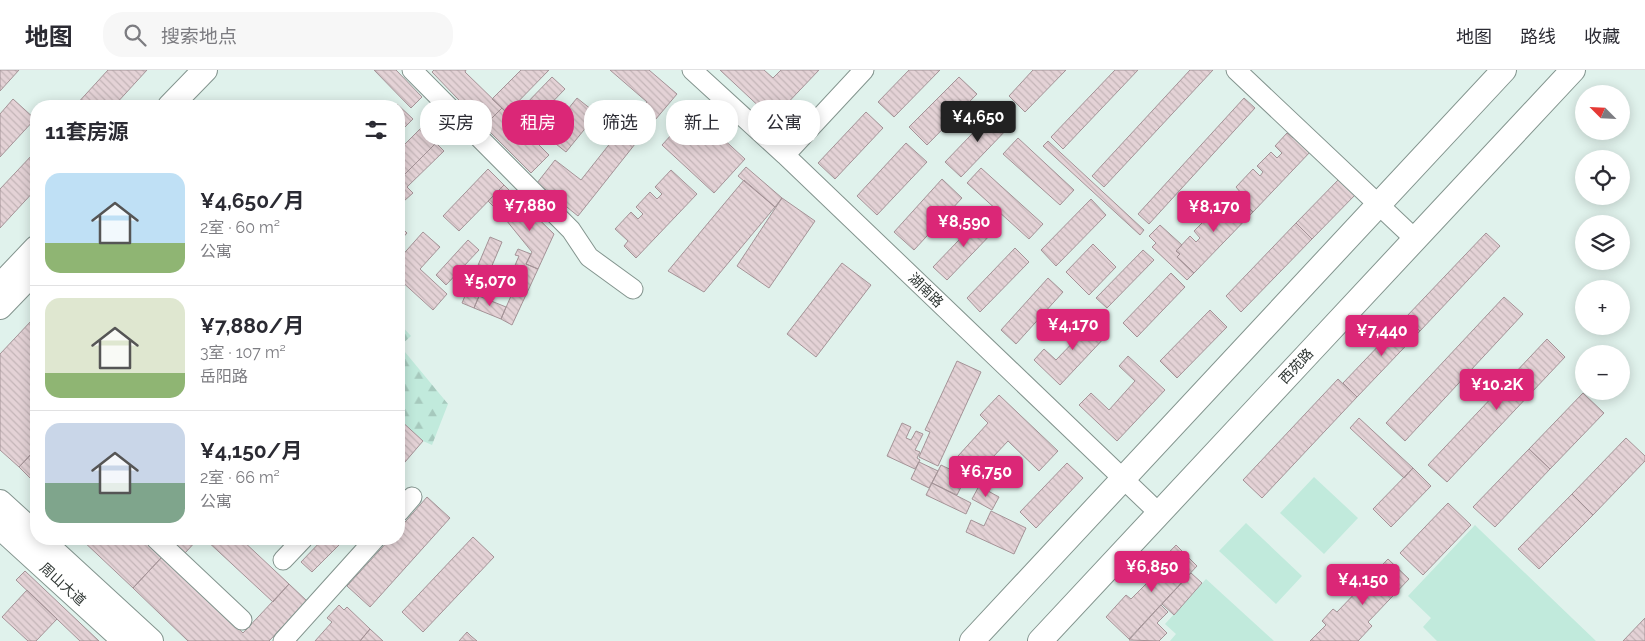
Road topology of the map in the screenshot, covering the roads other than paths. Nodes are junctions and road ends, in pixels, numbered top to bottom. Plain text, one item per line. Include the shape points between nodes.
1 (412, 70) edge
2 (692, 70) edge
3 (864, 70) edge
4 (1236, 70) edge
5 (1504, 70) edge
6 (1573, 70) edge
7 (208, 73) edge
8 (177, 100) edge
9 (192, 100) edge
10 (785, 155) junction
11 (1378, 205) junction
12 (1416, 240) junction
13 (30, 254) edge
14 (30, 275) edge
15 (0, 286) edge
16 (632, 289) dead end
17 (0, 307) edge
18 (1123, 479) junction
19 (412, 497) dead end
20 (0, 502) edge
21 (405, 505) edge
22 (1159, 513) junction
23 (0, 527) edge
24 (30, 530) edge
25 (47, 545) edge
26 (162, 545) edge
27 (297, 545) edge
28 (370, 545) edge
29 (283, 560) dead end
30 (242, 620) dead end
31 (125, 641) edge
32 (151, 641) edge
33 (283, 641) edge
34 (972, 641) edge
35 (1040, 641) edge

1 - 16 street via 571,230 588,257
2 - 10 street, 湖南路
3 - 10 street
4 - 11 street
5 - 11 main road
6 - 12 main road, 西苑路
7 - 8 main road
7 - 9 main road
10 - 18 street, 湖南路
11 - 12 street
11 - 18 main road
12 - 22 main road, 西苑路
13 - 15 main road
14 - 17 main road
18 - 22 street, 湖南路
18 - 34 main road
19 - 21 street
20 - 24 main road
22 - 35 main road, 西苑路
23 - 31 main road, 周山大道
25 - 32 main road, 周山大道
26 - 30 street
27 - 29 street
28 - 33 street

